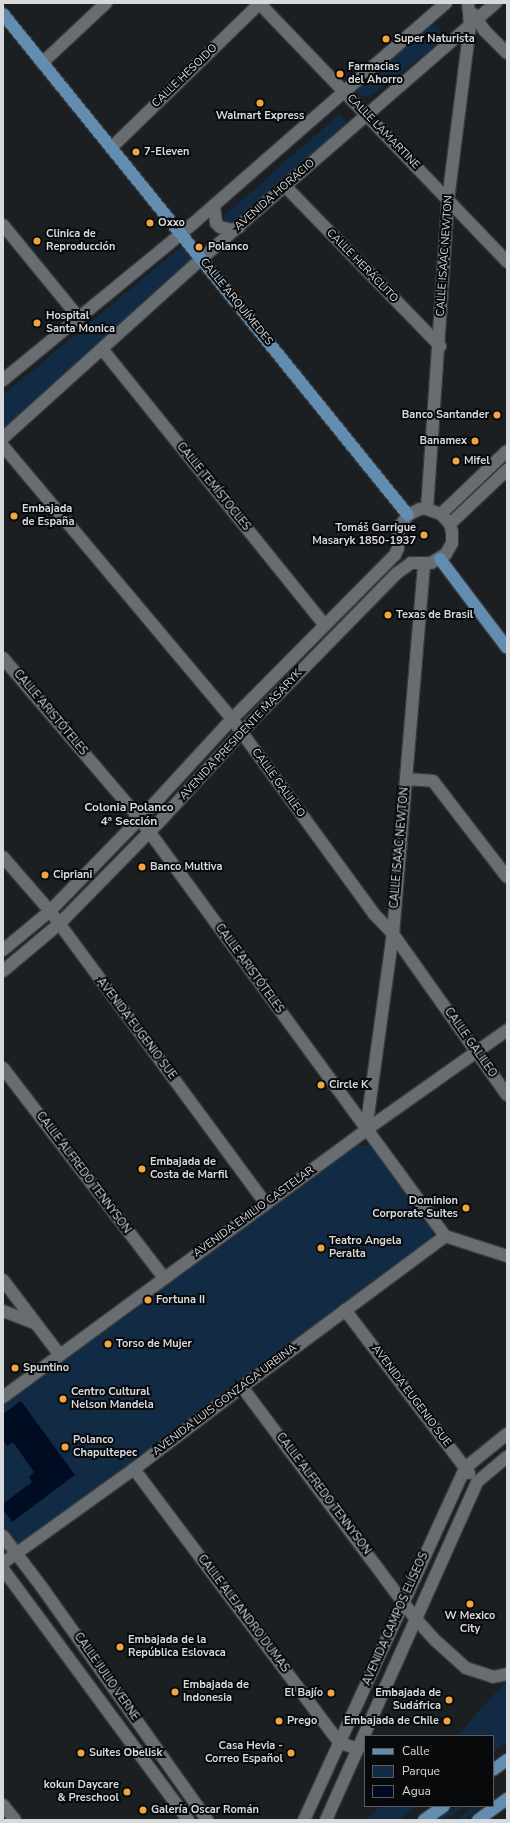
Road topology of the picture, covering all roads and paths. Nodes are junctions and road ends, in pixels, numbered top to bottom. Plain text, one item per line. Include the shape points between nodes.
1 (106, 3) edge
2 (260, 3) edge
3 (446, 3) edge
4 (496, 3) edge
5 (466, 5) edge
6 (3, 14) edge
7 (473, 23) junction
8 (507, 53) edge
9 (42, 63) junction
10 (344, 92) junction
11 (367, 116) junction
12 (111, 148) junction
13 (285, 186) junction
14 (448, 200) junction
15 (214, 206) junction
16 (3, 225) edge
17 (238, 227) junction
18 (181, 234) junction
19 (202, 259) junction
20 (507, 262) edge
21 (79, 318) junction
22 (440, 346) junction
23 (102, 349) junction
24 (3, 380) edge
25 (3, 438) edge
26 (3, 446) edge
27 (507, 451) edge
28 (507, 470) edge
29 (427, 509) junction
30 (441, 514) junction
31 (408, 515) junction
32 (450, 524) junction
33 (440, 559) junction
34 (424, 564) junction
35 (325, 625) junction
36 (507, 648) edge
37 (3, 658) edge
38 (232, 719) junction
39 (241, 732) junction
40 (406, 779) junction
41 (140, 819) junction
42 (150, 832) junction
43 (3, 857) edge
44 (507, 877) edge
45 (50, 911) junction
46 (59, 924) junction
47 (393, 934) junction
48 (3, 950) edge
49 (3, 971) edge
50 (507, 1030) edge
51 (477, 1053) junction
52 (3, 1068) edge
53 (507, 1095) edge
54 (366, 1130) junction
55 (266, 1204) junction
56 (445, 1236) junction
57 (507, 1256) edge
58 (164, 1278) junction
59 (3, 1280) edge
60 (346, 1310) junction
61 (3, 1311) edge
62 (36, 1323) junction
63 (60, 1355) junction
64 (242, 1386) junction
65 (3, 1397) edge
66 (507, 1434) edge
67 (507, 1457) edge
68 (465, 1468) junction
69 (134, 1469) junction
70 (476, 1482) junction
71 (3, 1536) edge
72 (16, 1553) junction
73 (3, 1563) edge
74 (3, 1569) edge
75 (41, 1586) junction
76 (25, 1599) junction
77 (404, 1602) junction
78 (415, 1618) junction
79 (507, 1674) edge
80 (364, 1735) edge
81 (364, 1735) edge
82 (340, 1743) junction
83 (358, 1749) junction
84 (507, 1760) edge
85 (494, 1769) edge
86 (507, 1799) edge
87 (3, 1805) edge
88 (443, 1807) edge
89 (15, 1820) edge
90 (188, 1820) edge
91 (207, 1820) edge
92 (304, 1820) edge
93 (326, 1820) edge
94 (424, 1820) edge
95 (478, 1820) edge

1 - 9 street
2 - 10 street, CALLE LAMARTINE
2 - 12 street, CALLE HESOIDO
3 - 10 street
4 - 7 street, AVENIDA HORACIO
5 - 7 street
6 - 9 main road, CALLE ARQUÍMEDES
7 - 8 street
7 - 11 street, AVENIDA HORACIO
7 - 14 street, CALLE ISAAC NEWTON
9 - 12 main road, CALLE ARQUÍMEDES
10 - 11 street, CALLE LAMARTINE
10 - 15 street
11 - 13 street, AVENIDA HORACIO
11 - 14 street, CALLE LAMARTINE
12 - 18 main road, CALLE ARQUÍMEDES
13 - 17 street, AVENIDA HORACIO
13 - 22 street, CALLE HERÁCLITO
14 - 20 street, CALLE LAMARTINE
14 - 22 street, CALLE ISAAC NEWTON
15 - 17 street via 216,223 220,227 232,230
15 - 18 street
16 - 21 street
17 - 19 street, AVENIDA HORACIO
18 - 19 main road, CALLE ARQUÍMEDES
18 - 21 street
19 - 23 street, AVENIDA HORACIO
19 - 31 main road, CALLE ARQUÍMEDES
21 - 24 street
22 - 29 street, CALLE ISAAC NEWTON
23 - 25 street, AVENIDA HORACIO
23 - 35 street, CALLE TEMÍSTOCLES
26 - 38 street, CALLE GALILEO
27 - 30 street
28 - 32 street
29 - 30 street
29 - 31 street via 420,509
30 - 32 street
31 - 35 street, AVENIDA PRESIDENTE MASARYK via 399,527 395,555
32 - 33 street via 452,543
33 - 34 street, AVENIDA PRESIDENTE MASARYK
33 - 36 main road
34 - 39 street, AVENIDA PRESIDENTE MASARYK via 406,565
34 - 40 street, CALLE ISAAC NEWTON
35 - 38 street, AVENIDA PRESIDENTE MASARYK
37 - 41 street, CALLE ARISTÓTELES
38 - 39 street, CALLE GALILEO
38 - 41 street, AVENIDA PRESIDENTE MASARYK
39 - 42 street, AVENIDA PRESIDENTE MASARYK
39 - 47 street, CALLE GALILEO via 374,914
40 - 44 street via 433,781
40 - 47 street, CALLE ISAAC NEWTON
41 - 42 street, CALLE ARISTÓTELES
41 - 45 street, AVENIDA PRESIDENTE MASARYK
42 - 46 street, AVENIDA PRESIDENTE MASARYK
42 - 54 street, CALLE ARISTÓTELES
43 - 45 street, AVENIDA EUGENIO SUE
45 - 46 street, AVENIDA EUGENIO SUE
45 - 48 street, AVENIDA PRESIDENTE MASARYK
46 - 49 street, AVENIDA PRESIDENTE MASARYK
46 - 55 street, AVENIDA EUGENIO SUE
47 - 51 street, CALLE GALILEO
47 - 54 street, CALLE ISAAC NEWTON
50 - 51 street, AVENIDA EMILIO CASTELAR
51 - 53 street, CALLE GALILEO
51 - 54 street, AVENIDA EMILIO CASTELAR
52 - 58 street, CALLE ALFREDO TENNYSON
54 - 55 street, AVENIDA EMILIO CASTELAR
54 - 56 street, CALLE ARISTÓTELES
55 - 58 street, AVENIDA EMILIO CASTELAR
56 - 57 street
56 - 60 street, AVENIDA LUIS GONZAGA URBINA
58 - 63 street, AVENIDA EMILIO CASTELAR
59 - 62 street
60 - 64 street, AVENIDA LUIS GONZAGA URBINA
60 - 68 street, AVENIDA EUGENIO SUE
61 - 62 street
62 - 63 street
63 - 65 street, AVENIDA EMILIO CASTELAR
64 - 69 street, AVENIDA LUIS GONZAGA URBINA
64 - 77 street, CALLE ALFREDO TENNYSON
66 - 68 street, AVENIDA CAMPOS ELÍSEOS
67 - 70 street, AVENIDA CAMPOS ELÍSEOS
68 - 70 street, AVENIDA EUGENIO SUE
68 - 77 street, AVENIDA CAMPOS ELÍSEOS
69 - 72 street, AVENIDA LUIS GONZAGA URBINA
69 - 82 street, CALLE ALEJANDRO DUMAS
70 - 78 street, AVENIDA CAMPOS ELÍSEOS
71 - 72 street, CALLE JULIO VERNE
72 - 73 street, AVENIDA LUIS GONZAGA URBINA
72 - 75 street, CALLE JULIO VERNE
74 - 76 street, CALLE JULIO VERNE
75 - 76 street via 29,1587
75 - 91 street, CALLE JULIO VERNE
76 - 90 street, CALLE JULIO VERNE
77 - 78 street, CALLE ALFREDO TENNYSON
77 - 82 street, AVENIDA CAMPOS ELÍSEOS
78 - 79 street, CALLE ALFREDO TENNYSON via 466,1668 492,1677
78 - 81 street, AVENIDA CAMPOS ELÍSEOS
80 - 83 street, AVENIDA CAMPOS ELÍSEOS
82 - 83 street
82 - 92 street, AVENIDA CAMPOS ELÍSEOS
83 - 93 street, AVENIDA CAMPOS ELÍSEOS
84 - 85 main road
86 - 95 main road
87 - 89 street
88 - 94 main road

